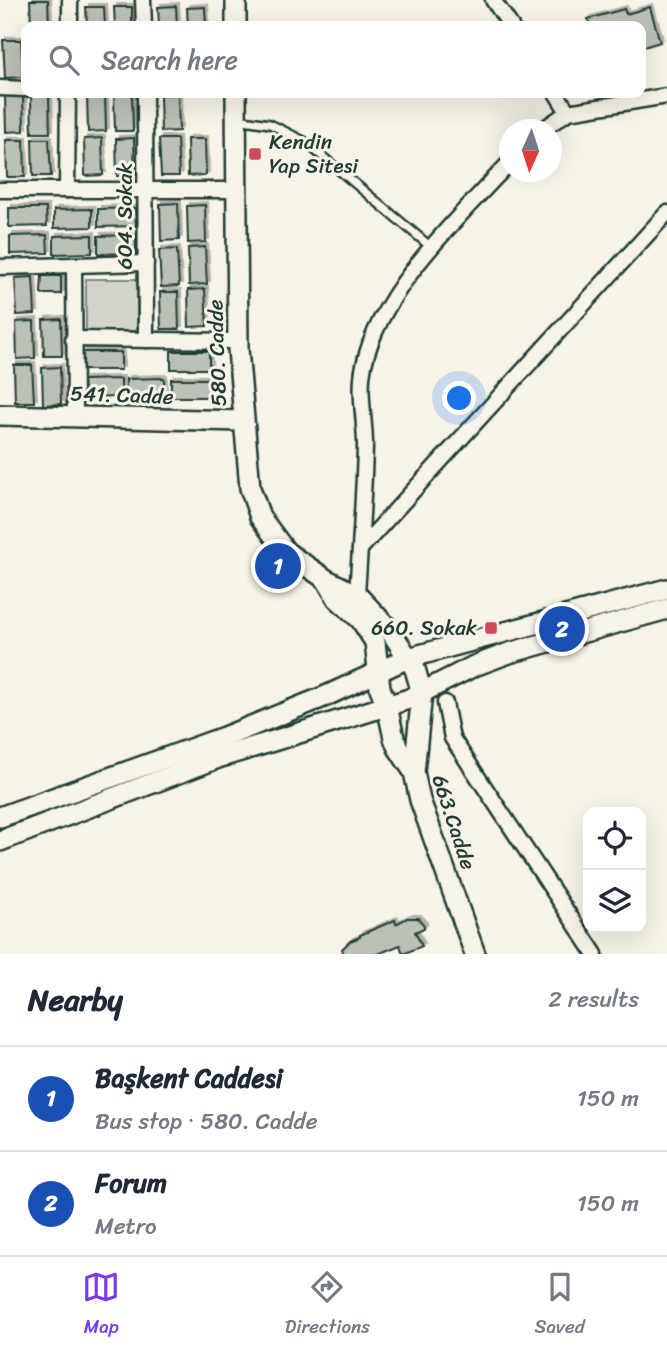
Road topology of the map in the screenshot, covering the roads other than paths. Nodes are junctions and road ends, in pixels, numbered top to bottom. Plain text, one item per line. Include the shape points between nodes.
1 (70, 0) edge
2 (143, 0) edge
3 (236, 0) edge
4 (493, 0) edge
5 (70, 21) edge
6 (144, 21) edge
7 (236, 21) edge
8 (508, 21) edge
9 (0, 88) edge
10 (21, 89) edge
11 (667, 96) edge
12 (68, 98) edge
13 (145, 98) edge
14 (236, 98) edge
15 (559, 98) edge
16 (568, 112) junction
17 (236, 119) junction
18 (558, 119) edge
19 (499, 173) edge
20 (0, 190) edge
21 (67, 190) junction
22 (147, 190) junction
23 (236, 190) junction
24 (667, 213) edge
25 (431, 247) junction
26 (146, 263) junction
27 (74, 266) junction
28 (0, 267) edge
29 (73, 339) junction
30 (146, 340) junction
31 (238, 341) junction
32 (0, 415) edge
33 (75, 416) junction
34 (243, 421) junction
35 (360, 548) junction
36 (327, 580) junction
37 (667, 589) edge
38 (357, 595) junction
39 (667, 609) edge
40 (390, 630) junction
41 (472, 640) junction
42 (408, 658) junction
43 (379, 671) junction
44 (422, 692) junction
45 (445, 703) dead end
46 (387, 706) junction
47 (414, 772) junction
48 (0, 817) edge
49 (0, 841) edge
50 (475, 954) edge
51 (595, 954) edge

1 - 5 street
2 - 6 street
3 - 7 main road
4 - 8 street
9 - 10 street
11 - 16 street
12 - 21 street
13 - 22 street, 604. Sokak
14 - 17 main road, 580. Cadde
15 - 16 street
16 - 18 street
17 - 23 main road, 580. Cadde
17 - 25 lane via 270,124 304,141
19 - 25 street
20 - 21 street
21 - 22 street
22 - 23 street
22 - 26 street, 604. Sokak
23 - 31 main road, 580. Cadde
24 - 35 street
25 - 35 street via 386,312 364,364
26 - 27 street
26 - 30 street, 604. Sokak
27 - 28 street
27 - 29 street
29 - 30 street
29 - 33 street
30 - 31 street
31 - 34 main road, 580. Cadde
32 - 33 main road, 541. Cadde
33 - 34 main road, 541. Cadde
34 - 36 main road, 580. Cadde via 250,488 260,517 286,552
35 - 38 street
36 - 38 main road
36 - 43 main road, 663.Cadde via 337,598 369,630
37 - 41 main road
38 - 40 main road
39 - 44 main road via 509,653
40 - 41 main road via 416,641
40 - 42 main road
41 - 42 main road
42 - 43 main road
42 - 44 main road
43 - 46 main road, 663.Cadde
43 - 48 main road via 223,737
44 - 46 main road
44 - 47 main road
45 - 51 street via 452,738
46 - 47 main road, 663.Cadde via 398,748
46 - 49 main road via 218,758
47 - 50 main road, 663.Cadde

